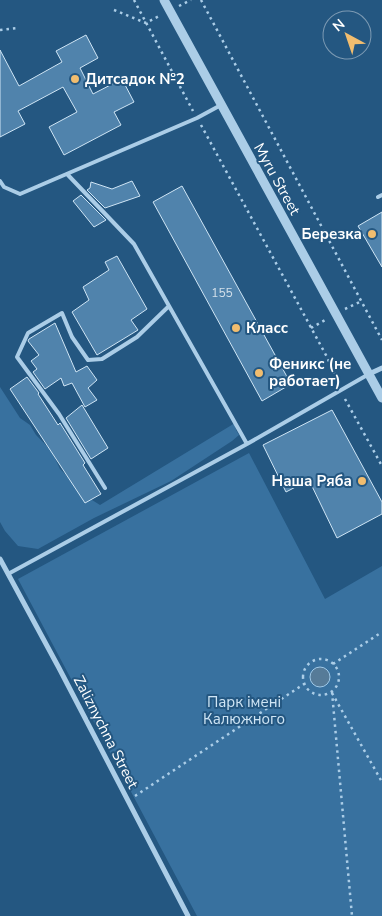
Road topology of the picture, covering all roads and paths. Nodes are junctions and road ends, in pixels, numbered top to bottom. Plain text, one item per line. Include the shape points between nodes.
1 (134, 0) edge
2 (164, 0) edge
3 (201, 0) edge
4 (114, 10) dead end
5 (146, 23) junction
6 (18, 28) dead end
7 (0, 30) edge
8 (221, 105) junction
9 (197, 118) junction
10 (67, 174) junction
11 (0, 182) edge
12 (169, 306) junction
13 (382, 340) edge
14 (382, 368) edge
15 (369, 374) junction
16 (341, 390) junction
17 (382, 398) edge
18 (247, 444) junction
19 (382, 466) edge
20 (105, 488) dead end
21 (0, 559) edge
22 (8, 574) junction
23 (382, 632) edge
24 (333, 664) junction
25 (304, 684) junction
26 (332, 692) junction
27 (382, 782) edge
28 (128, 801) junction
29 (188, 916) edge
30 (352, 916) edge

1 - 5 path
2 - 8 street, Myru Street
3 - 13 path
4 - 5 path
5 - 9 path
6 - 7 path
8 - 9 lane
8 - 15 street, Myru Street
9 - 10 lane
9 - 16 path via 327,357
10 - 11 lane via 20,194 4,188
10 - 12 lane via 134,244
12 - 18 lane
12 - 20 lane via 137,337 102,359 88,360 72,337 62,313 28,333 16,357 60,414
14 - 15 street
15 - 16 lane
15 - 17 street, Myru Street
16 - 18 lane
16 - 19 path
18 - 22 lane
21 - 22 street, Zaliznychna Street
22 - 28 street, Zaliznychna Street
23 - 24 path
24 - 25 path via 323,659 312,662 303,675
24 - 26 path via 339,678
25 - 26 path via 317,695
25 - 28 path
26 - 27 path
26 - 30 path
28 - 29 street, Zaliznychna Street

